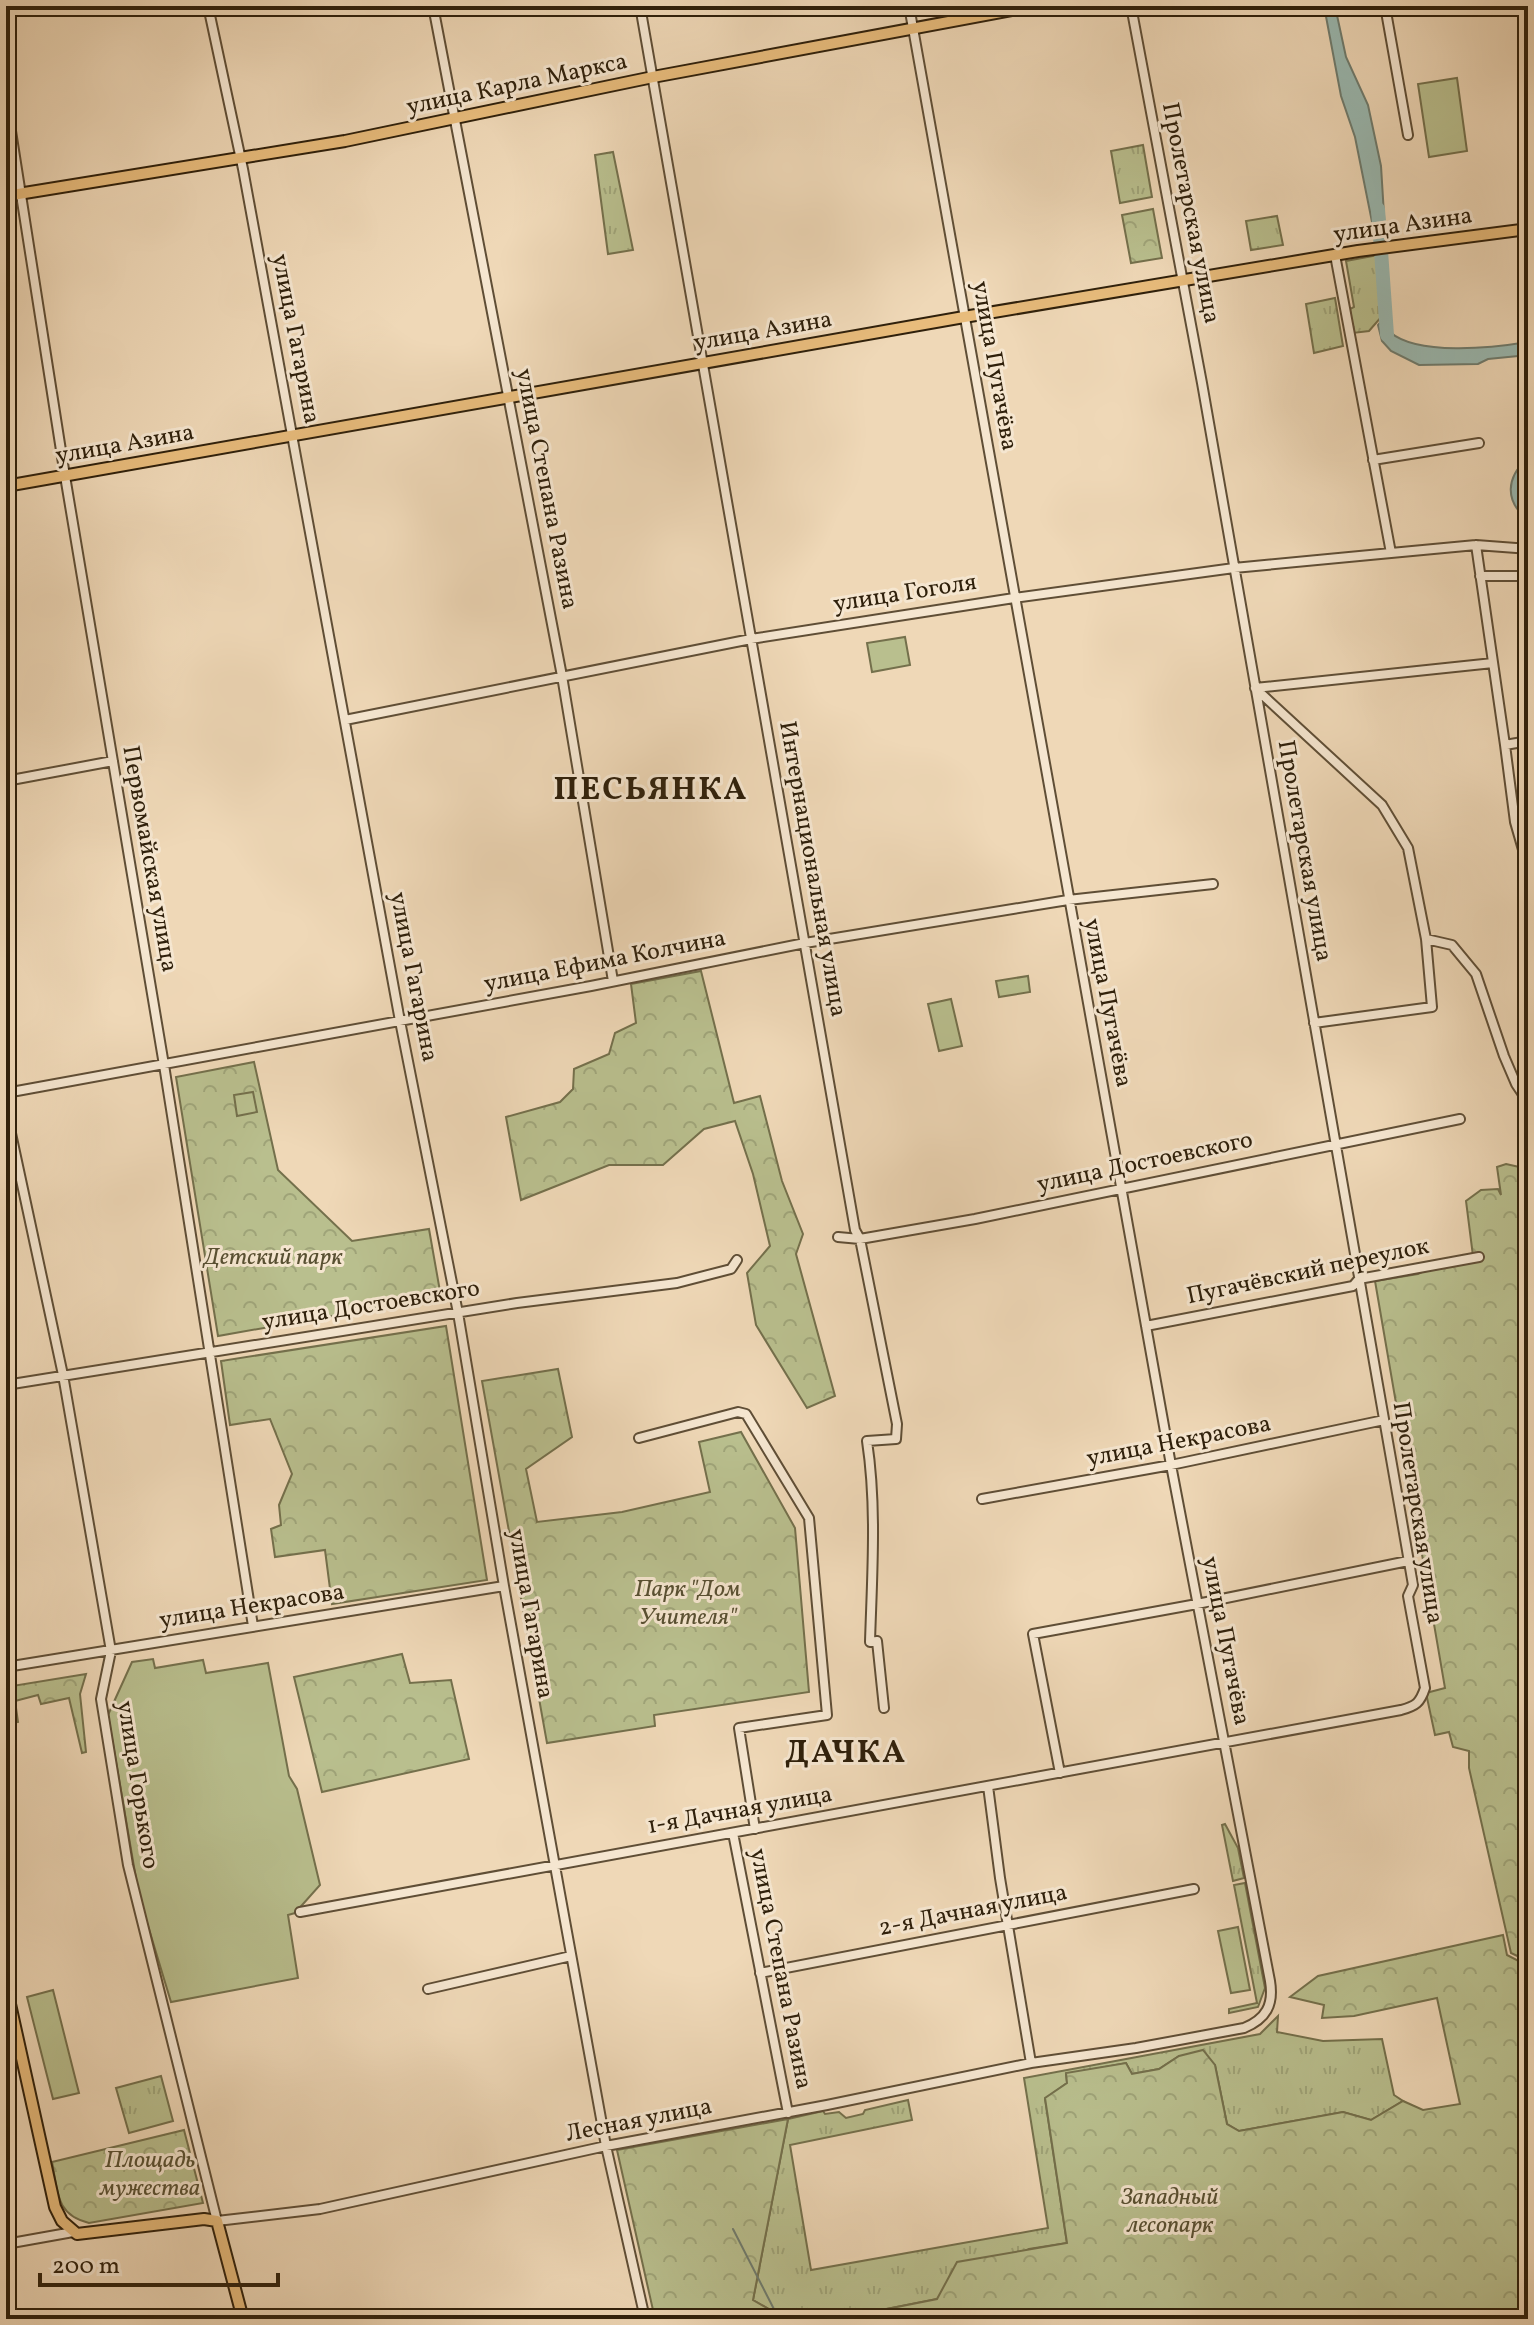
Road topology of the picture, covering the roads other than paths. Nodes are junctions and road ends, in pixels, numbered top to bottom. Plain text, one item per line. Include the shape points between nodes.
1 (208, 6) edge
2 (433, 6) edge
3 (640, 6) edge
4 (909, 6) edge
5 (1034, 6) edge
6 (1131, 6) edge
7 (1385, 6) edge
8 (913, 28) junction
9 (653, 77) junction
10 (6, 99) edge
11 (456, 117) junction
12 (1408, 135) dead end
13 (241, 157) junction
14 (20, 193) junction
15 (6, 196) edge
16 (1528, 229) edge
17 (1335, 255) junction
18 (1183, 280) junction
19 (964, 317) junction
20 (705, 362) junction
21 (508, 397) junction
22 (293, 435) junction
23 (1479, 443) dead end
24 (1373, 460) junction
25 (65, 476) junction
26 (6, 486) edge
27 (1476, 545) junction
28 (1528, 549) edge
29 (1391, 553) junction
30 (1234, 568) junction
31 (1480, 576) junction
32 (1528, 576) edge
33 (1014, 598) junction
34 (751, 639) junction
35 (1493, 663) junction
36 (562, 676) junction
37 (1255, 688) junction
38 (345, 720) junction
39 (1528, 741) edge
40 (1505, 745) junction
41 (113, 761) junction
42 (6, 781) edge
43 (1528, 867) edge
44 (1213, 884) dead end
45 (1068, 900) junction
46 (1426, 939) junction
47 (805, 943) junction
48 (613, 981) junction
49 (400, 1021) junction
50 (1314, 1023) junction
51 (164, 1065) junction
52 (6, 1093) edge
53 (1528, 1102) edge
54 (6, 1110) edge
55 (1460, 1119) dead end
56 (1336, 1143) junction
57 (1122, 1188) junction
58 (838, 1237) dead end
59 (860, 1239) junction
60 (1479, 1257) dead end
61 (737, 1260) dead end
62 (1359, 1279) junction
63 (458, 1313) junction
64 (1146, 1326) junction
65 (208, 1351) junction
66 (63, 1375) junction
67 (6, 1385) edge
68 (1384, 1420) junction
69 (639, 1438) dead end
70 (1171, 1465) junction
71 (982, 1499) dead end
72 (1408, 1561) junction
73 (504, 1586) junction
74 (1197, 1604) junction
75 (253, 1626) junction
76 (111, 1651) junction
77 (6, 1667) edge
78 (1421, 1702) joint
79 (884, 1708) dead end
80 (1224, 1743) junction
81 (1060, 1773) junction
82 (988, 1786) junction
83 (755, 1829) junction
84 (733, 1833) junction
85 (555, 1866) junction
86 (1194, 1889) dead end
87 (300, 1912) dead end
88 (1007, 1925) junction
89 (571, 1956) junction
90 (760, 1973) junction
91 (6, 1986) edge
92 (428, 1989) dead end
93 (1270, 2007) joint
94 (1031, 2063) junction
95 (788, 2113) junction
96 (606, 2146) junction
97 (217, 2221) junction
98 (73, 2232) junction
99 (6, 2244) edge
100 (243, 2319) edge
101 (618, 2319) edge

1 - 13 street, улица Гагарина
2 - 11 street, улица Степана Разина
3 - 9 street, Интернациональная улица
4 - 8 street, улица Пугачёва
5 - 8 main road, улица Карла Маркса
6 - 18 street, Пролетарская улица
7 - 12 street
8 - 9 main road, улица Карла Маркса
8 - 19 street, улица Пугачёва
9 - 11 main road, улица Карла Маркса
9 - 20 street, Интернациональная улица
10 - 14 street, Первомайская улица
11 - 13 main road, улица Карла Маркса
11 - 21 street, улица Степана Разина
13 - 14 main road, улица Карла Маркса
13 - 22 street, улица Гагарина
14 - 15 main road, улица Карла Маркса
14 - 25 street, Первомайская улица
16 - 17 main road, улица Азина
17 - 18 main road, улица Азина
17 - 24 street
18 - 19 main road, улица Азина
18 - 30 street, Пролетарская улица
19 - 20 main road, улица Азина
19 - 33 street, улица Пугачёва
20 - 21 main road, улица Азина
20 - 34 street, Интернациональная улица
21 - 22 main road, улица Азина
21 - 36 street, улица Степана Разина
22 - 25 main road, улица Азина
22 - 38 street, улица Гагарина
23 - 24 street
24 - 29 street
25 - 26 main road, улица Азина
25 - 41 street, Первомайская улица
27 - 28 street, улица Гоголя
27 - 29 street, улица Гоголя
27 - 31 street
29 - 30 street, улица Гоголя
30 - 33 street, улица Гоголя
30 - 37 street, Пролетарская улица
31 - 32 street
31 - 35 street
33 - 34 street, улица Гоголя
33 - 45 street, улица Пугачёва
34 - 36 street, улица Гоголя
34 - 47 street, Интернациональная улица
35 - 37 street
35 - 40 street
36 - 38 street, улица Гоголя
36 - 48 street, улица Степана Разина
37 - 46 street via 1382,805 1408,848
37 - 50 street, Пролетарская улица
38 - 49 street, улица Гагарина
39 - 40 street
40 - 43 street via 1515,822
41 - 42 street
41 - 51 street, Первомайская улица
44 - 45 street, улица Ефима Колчина
45 - 47 street, улица Ефима Колчина
45 - 57 street, улица Пугачёва
46 - 50 street via 1432,1007
46 - 53 street via 1452,945 1476,974 1504,1056
47 - 48 street, улица Ефима Колчина
47 - 59 street, Интернациональная улица
48 - 49 street, улица Ефима Колчина
49 - 51 street, улица Ефима Колчина
49 - 63 street, улица Гагарина
50 - 56 street, Пролетарская улица
51 - 52 street, улица Ефима Колчина
51 - 65 street, Первомайская улица
54 - 66 street, улица Горького
55 - 56 street, улица Достоевского
56 - 57 street, улица Достоевского
56 - 62 street, Пролетарская улица
57 - 59 street, улица Достоевского
57 - 64 street, улица Пугачёва
58 - 59 street, улица Достоевского
59 - 79 street, Интернациональная улица via 897,1424 896,1439 867,1441 873,1547 870,1642 877,1641
60 - 62 street, Пугачёвский переулок
61 - 63 street, улица Достоевского via 731,1269 677,1283
62 - 64 street, Пугачёвский переулок via 1353,1286
62 - 68 street, Пролетарская улица
63 - 65 street, улица Достоевского
63 - 73 street, улица Гагарина
64 - 70 street, улица Пугачёва
65 - 66 street, улица Достоевского
65 - 75 street, Первомайская улица
66 - 67 street, улица Достоевского
66 - 76 street, улица Горького
68 - 70 street, улица Некрасова
68 - 72 street, Пролетарская улица
69 - 83 street, улица Степана Разина via 746,1414 809,1518 827,1715 739,1728
70 - 71 street, улица Некрасова
70 - 74 street, улица Пугачёва
72 - 74 street
72 - 78 street, Пролетарская улица via 1413,1585 1408,1596 1425,1688
73 - 75 street, улица Некрасова
73 - 85 street, улица Гагарина
74 - 80 street, улица Пугачёва
74 - 81 street via 1033,1634
75 - 76 street, улица Некрасова
76 - 77 street, улица Некрасова
76 - 97 street, улица Горького via 101,1699 128,1865
78 - 80 street, 1-я Дачная улица
80 - 81 street, 1-я Дачная улица
80 - 93 street, улица Пугачёва via 1270,1981
81 - 82 street, 1-я Дачная улица
82 - 83 street, 1-я Дачная улица
82 - 88 street
83 - 84 street, 1-я Дачная улица
84 - 85 street, 1-я Дачная улица
84 - 90 street, улица Степана Разина
85 - 87 street, 1-я Дачная улица
85 - 89 street, улица Гагарина
86 - 88 street, 2-я Дачная улица
88 - 90 street, 2-я Дачная улица
88 - 94 street
89 - 92 street
89 - 96 street, улица Гагарина
90 - 95 street, улица Степана Разина
91 - 98 main road via 55,2207
93 - 94 street, Лесная улица via 1259,2022 1244,2028
94 - 95 street, Лесная улица
95 - 96 street, Лесная улица
96 - 97 street, Лесная улица via 320,2209
96 - 101 street, улица Гагарина via 644,2314
97 - 98 main road, Лесная улица
97 - 100 main road, улица Горького
98 - 99 street, Лесная улица

